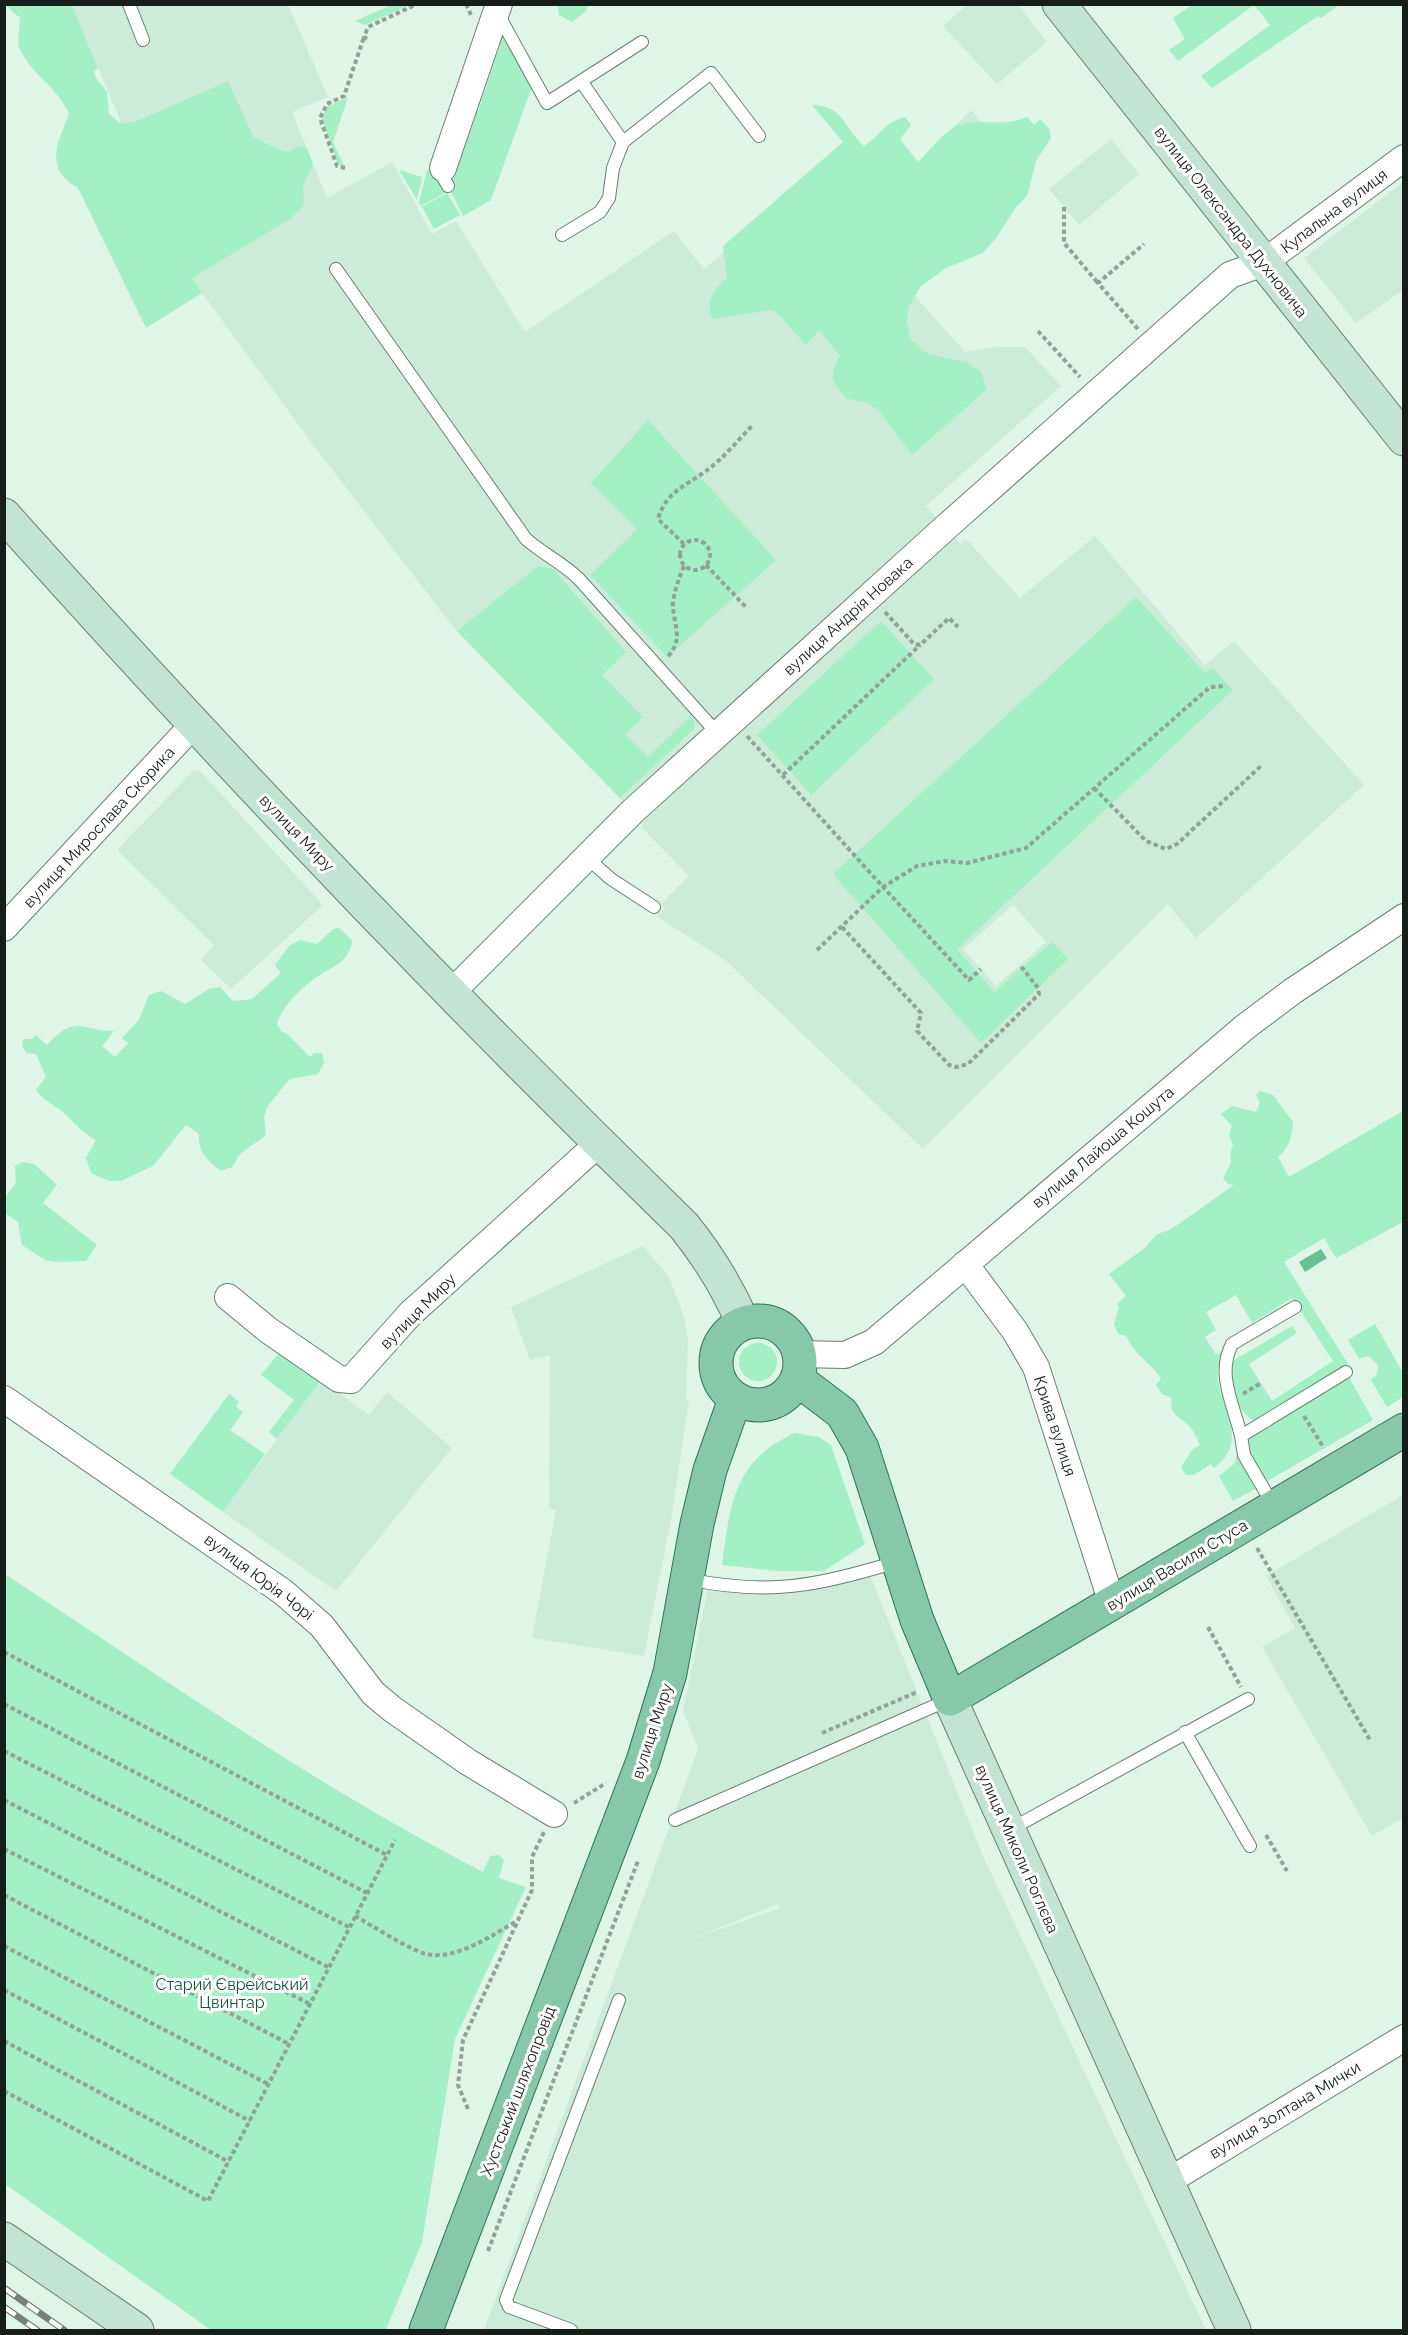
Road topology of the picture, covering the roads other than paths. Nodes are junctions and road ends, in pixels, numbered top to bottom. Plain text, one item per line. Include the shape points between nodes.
1 (129, 4) edge
2 (1059, 4) edge
3 (498, 8) edge
4 (143, 40) dead end
5 (642, 42) dead end
6 (581, 81) junction
7 (759, 136) dead end
8 (623, 142) junction
9 (1404, 158) edge
10 (445, 177) dead end
11 (562, 235) dead end
12 (1263, 262) junction
13 (336, 269) dead end
14 (1404, 439) edge
15 (4, 515) edge
16 (194, 725) junction
17 (718, 734) junction
18 (587, 858) junction
19 (654, 907) dead end
20 (1404, 916) edge
21 (4, 928) edge
22 (450, 994) junction
23 (599, 1143) junction
24 (966, 1264) junction
25 (228, 1297) dead end
26 (1295, 1307) dead end
27 (743, 1323) junction
28 (798, 1367) junction
29 (1346, 1372) dead end
30 (4, 1399) edge
31 (735, 1399) junction
32 (1404, 1430) edge
33 (1241, 1436) junction
34 (1274, 1507) junction
35 (897, 1561) junction
36 (687, 1579) junction
37 (1112, 1603) junction
38 (950, 1699) junction
39 (1248, 1699) road end
40 (1185, 1732) junction
41 (554, 1814) road end
42 (675, 1820) dead end
43 (1008, 1830) junction
44 (1250, 1846) dead end
45 (624, 1856) joint
46 (619, 2000) dead end
47 (1404, 2038) edge
48 (1167, 2182) junction
49 (4, 2239) edge
50 (137, 2331) edge
51 (426, 2331) edge
52 (571, 2331) edge
53 (1234, 2331) edge

1 - 4 lane
2 - 12 street, вулиця Олександра Духновича
3 - 6 lane via 547,103
3 - 10 street
5 - 6 lane
6 - 8 lane
7 - 8 lane via 711,73
8 - 11 lane via 613,168 609,198 600,212
9 - 12 street, Купальна вулиця
12 - 14 street, вулиця Олександра Духновича
12 - 17 street, вулиця Андрія Новака via 1230,275
13 - 17 lane via 526,539 579,579
15 - 16 street, вулиця Миру
16 - 21 street, вулиця Мирослава Скорика
16 - 22 street, вулиця Миру
17 - 18 street, вулиця Андрія Новака
18 - 19 lane
18 - 22 street, вулиця Андрія Новака
20 - 24 street, вулиця Лайоша Кошута via 1245,1027
22 - 23 street, вулиця Миру
23 - 25 street, вулиця Миру via 410,1314 351,1380 339,1379
23 - 27 street, вулиця Миру via 684,1226 711,1259
24 - 28 street, вулиця Лайоша Кошута via 866,1347
24 - 37 street, Крива вулиця via 1036,1367
26 - 33 lane via 1232,1344 1229,1350 1224,1379
27 - 28 main road via 764,1320 787,1332
27 - 31 main road via 728,1334 715,1358 721,1385
28 - 31 main road via 790,1390 767,1404
28 - 35 main road, вулиця Миколи Роглєва via 850,1424 862,1448
29 - 33 lane
30 - 41 street, вулиця Юрія Чорі via 283,1592 322,1626 373,1693 392,1709 468,1762
31 - 36 main road, вулиця Миру via 710,1470
32 - 34 main road, вулиця Василя Стуса
33 - 34 lane via 1244,1455
34 - 37 main road, вулиця Василя Стуса
35 - 36 lane via 853,1576 789,1588 732,1587
35 - 38 main road, вулиця Миколи Роглєва
36 - 45 main road, вулиця Миру via 670,1673 643,1761
37 - 38 main road, вулиця Василя Стуса
38 - 42 lane
38 - 43 street, вулиця Миколи Роглєва
39 - 40 lane
40 - 43 lane
40 - 44 lane
43 - 48 street, вулиця Миколи Роглєва
45 - 51 main road, Хустський шляхопровід
46 - 52 lane via 506,2300 510,2307
47 - 48 street, вулиця Золтана Мички
48 - 53 street, вулиця Миколи Роглєва
49 - 50 street

